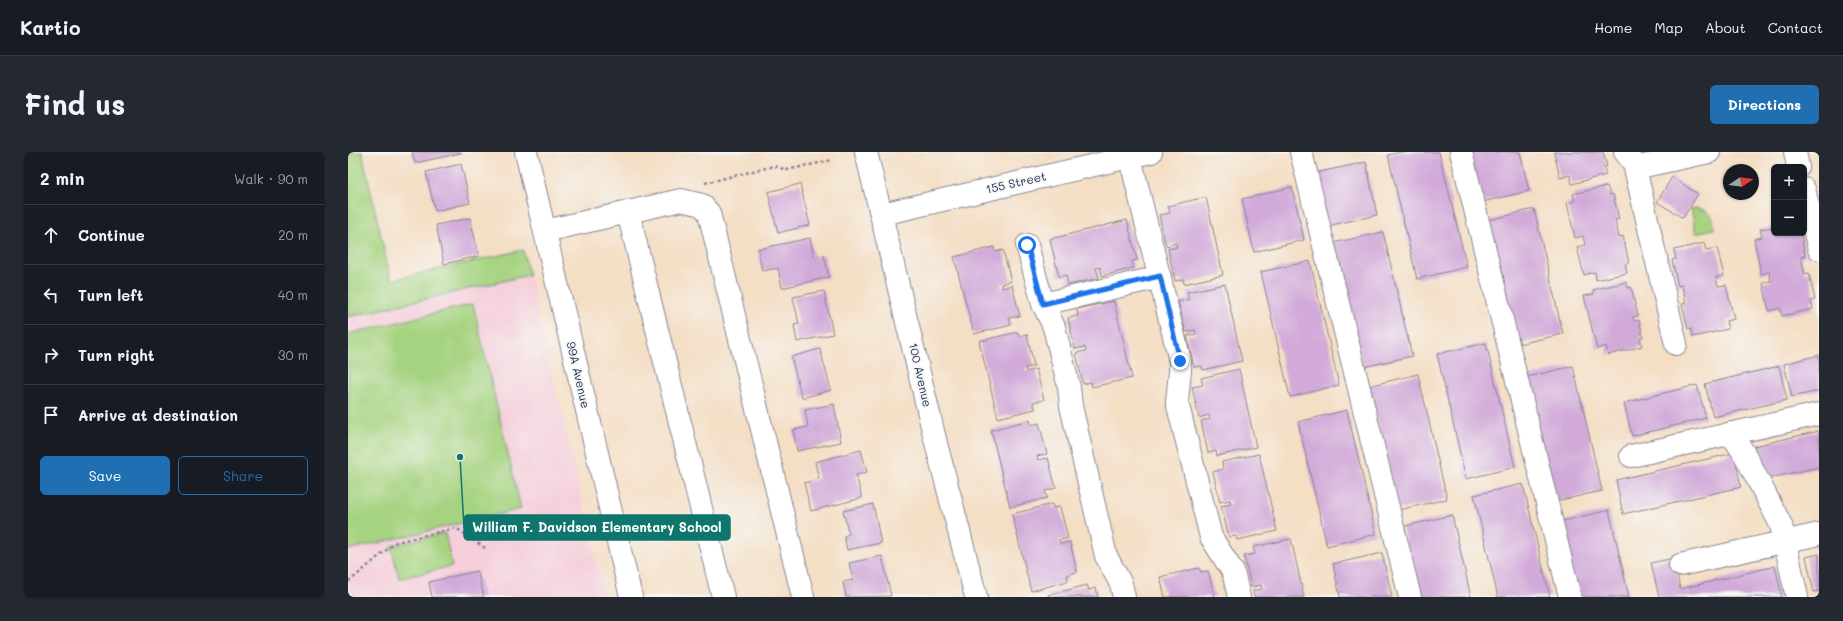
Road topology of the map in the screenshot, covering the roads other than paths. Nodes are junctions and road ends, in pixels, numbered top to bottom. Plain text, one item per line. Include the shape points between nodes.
1 (526, 152) edge
2 (866, 152) edge
3 (1151, 152) edge
4 (1301, 152) edge
5 (1461, 152) edge
6 (1709, 152) edge
7 (1795, 152) edge
8 (1130, 157) junction
9 (1630, 160) edge
10 (1797, 164) edge
11 (1807, 200) edge
12 (628, 212) junction
13 (882, 214) junction
14 (545, 231) junction
15 (1027, 245) dead end
16 (1819, 249) edge
17 (1160, 276) junction
18 (1043, 304) junction
19 (1676, 344) dead end
20 (1819, 414) edge
21 (1732, 433) junction
22 (1632, 456) dead end
23 (1819, 534) edge
24 (1786, 542) junction
25 (1680, 565) dead end
26 (630, 597) edge
27 (723, 597) edge
28 (803, 597) edge
29 (976, 597) edge
30 (1124, 597) edge
31 (1239, 597) edge
32 (1410, 597) edge
33 (1570, 597) edge
34 (1797, 597) edge

1 - 14 street, 99A Avenue
2 - 13 street, 100 Avenue
3 - 8 street, 155 Street
4 - 32 street
5 - 33 street
6 - 9 street
7 - 10 street
8 - 13 street, 155 Street
8 - 17 street
9 - 19 street
11 - 16 street
12 - 14 street
12 - 27 street
12 - 28 street via 681,200 702,205 708,213
13 - 29 street, 100 Avenue via 936,443
14 - 26 street, 99A Avenue
15 - 18 street
17 - 18 street
17 - 31 street via 1180,361 1177,402 1211,537 1234,572
18 - 30 street via 1054,327 1106,556 1121,584
20 - 21 street
21 - 22 street
21 - 24 street via 1779,519
23 - 24 street
24 - 25 street
24 - 34 street

